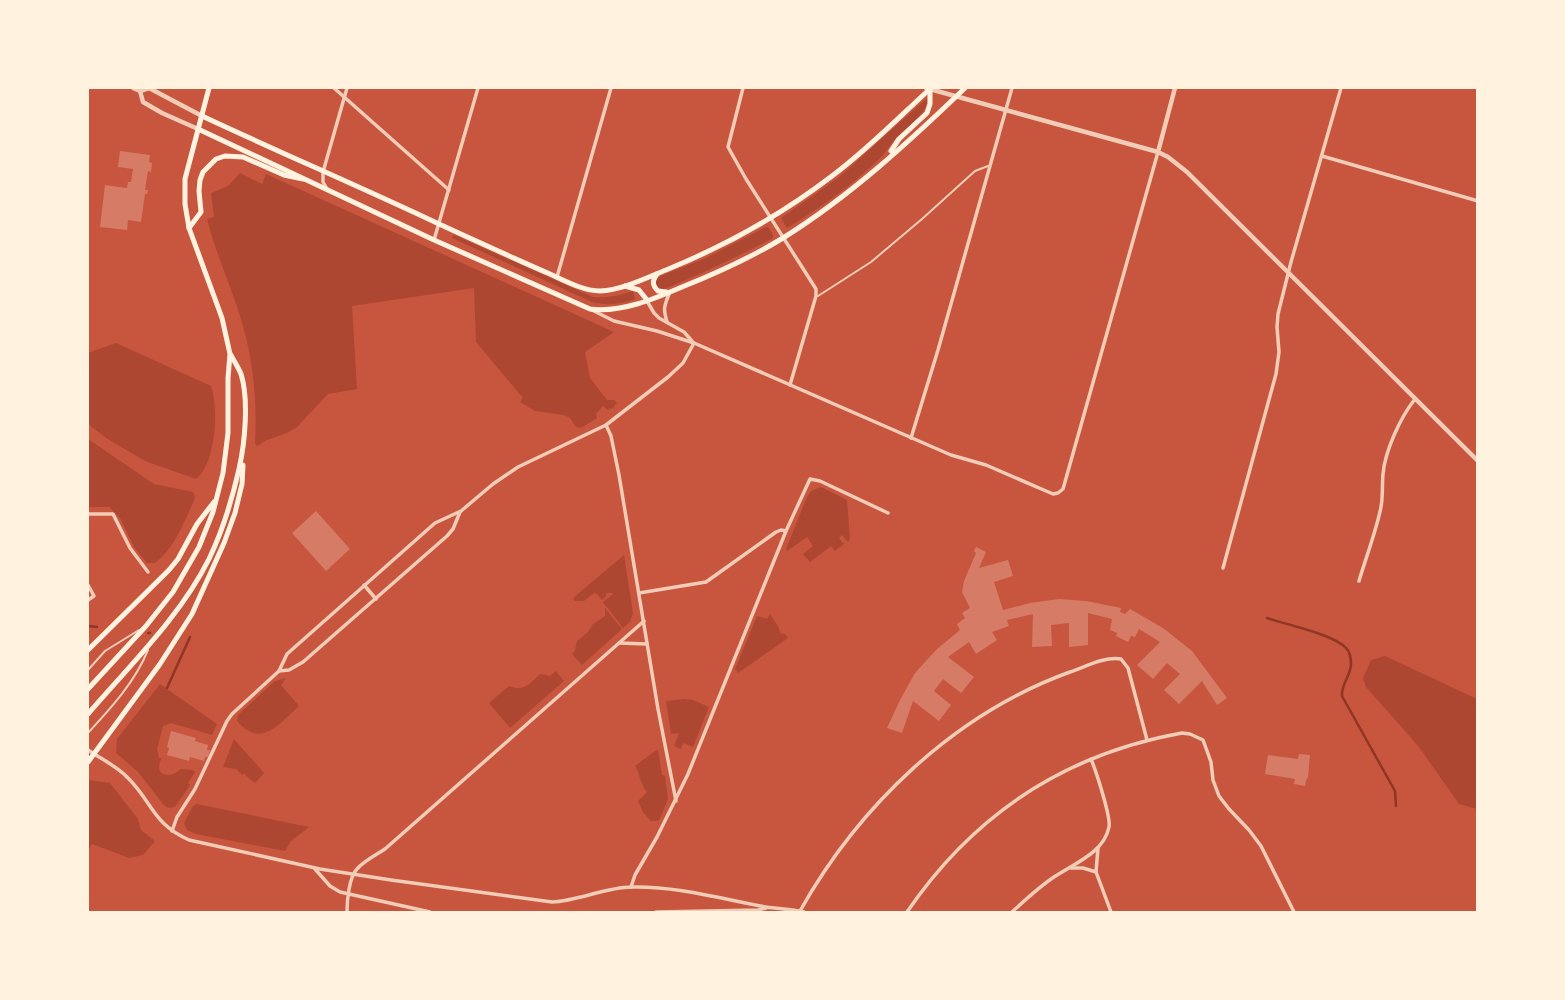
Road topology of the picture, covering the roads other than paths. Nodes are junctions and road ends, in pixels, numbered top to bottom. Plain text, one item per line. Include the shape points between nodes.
1 (133, 88) edge
2 (209, 88) edge
3 (334, 88) edge
4 (347, 88) edge
5 (478, 88) edge
6 (611, 88) edge
7 (743, 88) edge
8 (929, 88) edge
9 (954, 88) edge
10 (965, 88) edge
11 (1012, 88) edge
12 (1175, 88) edge
13 (1341, 88) edge
14 (140, 91) junction
15 (344, 96) junction
16 (956, 97) junction
17 (1006, 111) junction
18 (202, 116) junction
19 (198, 130) junction
20 (1158, 152) junction
21 (1321, 156) junction
22 (886, 160) junction
23 (989, 165) junction
24 (323, 172) junction
25 (303, 179) junction
26 (328, 190) junction
27 (449, 190) junction
28 (1478, 201) edge
29 (771, 218) junction
30 (439, 224) junction
31 (189, 228) junction
32 (784, 237) junction
33 (433, 240) junction
34 (656, 274) junction
35 (1289, 275) junction
36 (557, 277) junction
37 (623, 286) junction
38 (670, 292) junction
39 (816, 296) junction
40 (647, 300) junction
41 (590, 309) junction
42 (667, 322) junction
43 (694, 343) junction
44 (230, 354) junction
45 (790, 385) junction
46 (1415, 399) junction
47 (606, 425) junction
48 (911, 438) junction
49 (243, 452) junction
50 (1478, 461) edge
51 (218, 496) junction
52 (461, 510) junction
53 (888, 513) dead end
54 (88, 514) edge
55 (786, 531) junction
56 (1223, 568) dead end
57 (148, 572) dead end
58 (1359, 581) dead end
59 (88, 585) edge
60 (364, 585) junction
61 (639, 593) junction
62 (376, 599) junction
63 (88, 600) edge
64 (644, 621) junction
65 (146, 626) junction
66 (151, 641) junction
67 (617, 643) junction
68 (648, 644) junction
69 (88, 650) edge
70 (88, 670) edge
71 (279, 671) junction
72 (88, 690) edge
73 (88, 713) edge
74 (88, 733) edge
75 (1147, 740) junction
76 (88, 750) edge
77 (94, 754) junction
78 (1091, 759) junction
79 (88, 762) edge
80 (676, 801) junction
81 (171, 831) junction
82 (1098, 848) junction
83 (314, 867) junction
84 (1069, 868) junction
85 (1097, 872) junction
86 (353, 874) junction
87 (631, 887) junction
88 (348, 894) junction
89 (768, 908) junction
90 (347, 912) edge
91 (430, 912) edge
92 (656, 912) edge
93 (802, 912) edge
94 (907, 912) edge
95 (1012, 912) edge
96 (1111, 912) edge
97 (1294, 912) edge

1 - 14 street
2 - 18 main road
3 - 15 street
4 - 15 street
5 - 27 street
6 - 36 street
7 - 29 street via 727,144
8 - 16 street
8 - 22 main road via 926,113 899,139
8 - 29 main road via 834,175
9 - 16 main road
10 - 16 main road
11 - 17 street
12 - 20 street
13 - 21 street
14 - 18 street via 149,88
14 - 19 street via 143,102
15 - 24 street
15 - 27 street
16 - 17 street
16 - 22 main road
17 - 20 street
17 - 23 street
18 - 19 main road
18 - 24 main road
19 - 25 main road
19 - 31 main road via 185,179
20 - 35 street via 1187,172
20 - 48 street via 1063,489 1053,494
21 - 28 street
21 - 35 street
22 - 32 main road
23 - 39 lane via 975,171 871,262
23 - 48 street
24 - 26 street
24 - 30 main road
25 - 26 main road
25 - 31 main road via 243,157 216,159 203,172 201,212
26 - 33 main road
27 - 30 street
29 - 32 street
29 - 34 main road
30 - 33 street
30 - 36 main road
31 - 44 main road via 222,318
32 - 38 main road
32 - 39 street
33 - 41 main road
34 - 37 main road
34 - 38 main road via 655,289
35 - 46 street
35 - 56 street via 1278,319 1276,374
36 - 37 main road via 597,291
37 - 40 main road via 639,290
38 - 40 main road
38 - 42 street via 664,306
39 - 45 street
40 - 41 main road via 611,310
40 - 42 street via 654,313
41 - 43 street via 614,321
42 - 43 street
43 - 45 street
43 - 47 street via 673,373
44 - 49 main road via 241,374 245,402
44 - 51 main road via 228,433
45 - 48 street
46 - 50 street
46 - 58 street via 1385,459 1381,505
47 - 52 street via 518,467
47 - 61 street
49 - 66 main road via 232,503 208,561
49 - 77 main road via 242,484 234,513 192,614
51 - 65 main road via 188,568
51 - 69 main road via 169,570
52 - 60 street via 435,523
52 - 62 street via 447,536
53 - 55 street via 810,479
54 - 57 street via 113,514
55 - 61 street via 776,532 706,582
55 - 80 street
59 - 63 street via 94,596
60 - 62 street
60 - 71 street via 287,654
61 - 64 street
62 - 71 street via 303,662
64 - 67 street
64 - 68 street
65 - 70 lane via 105,651
65 - 72 main road
66 - 73 main road
66 - 74 lane via 124,693
67 - 68 street
67 - 86 street
68 - 80 street
71 - 81 street via 227,721
75 - 78 street
75 - 93 street via 1128,668 1121,659 1105,660 1029,690 963,729 905,776 846,840
75 - 97 street via 1182,733 1203,740 1219,796 1261,846
76 - 77 street
77 - 79 main road
77 - 81 street via 127,777
78 - 82 street via 1110,823
78 - 94 street via 1037,787 992,819 948,859
80 - 87 street
81 - 83 street via 188,840
82 - 84 street
82 - 85 street
83 - 86 street
83 - 88 street via 330,886
84 - 85 street
84 - 95 street
85 - 96 street
86 - 87 street via 552,902
86 - 88 street
87 - 89 street via 713,896
88 - 90 street
88 - 91 street
89 - 92 street
89 - 93 street

